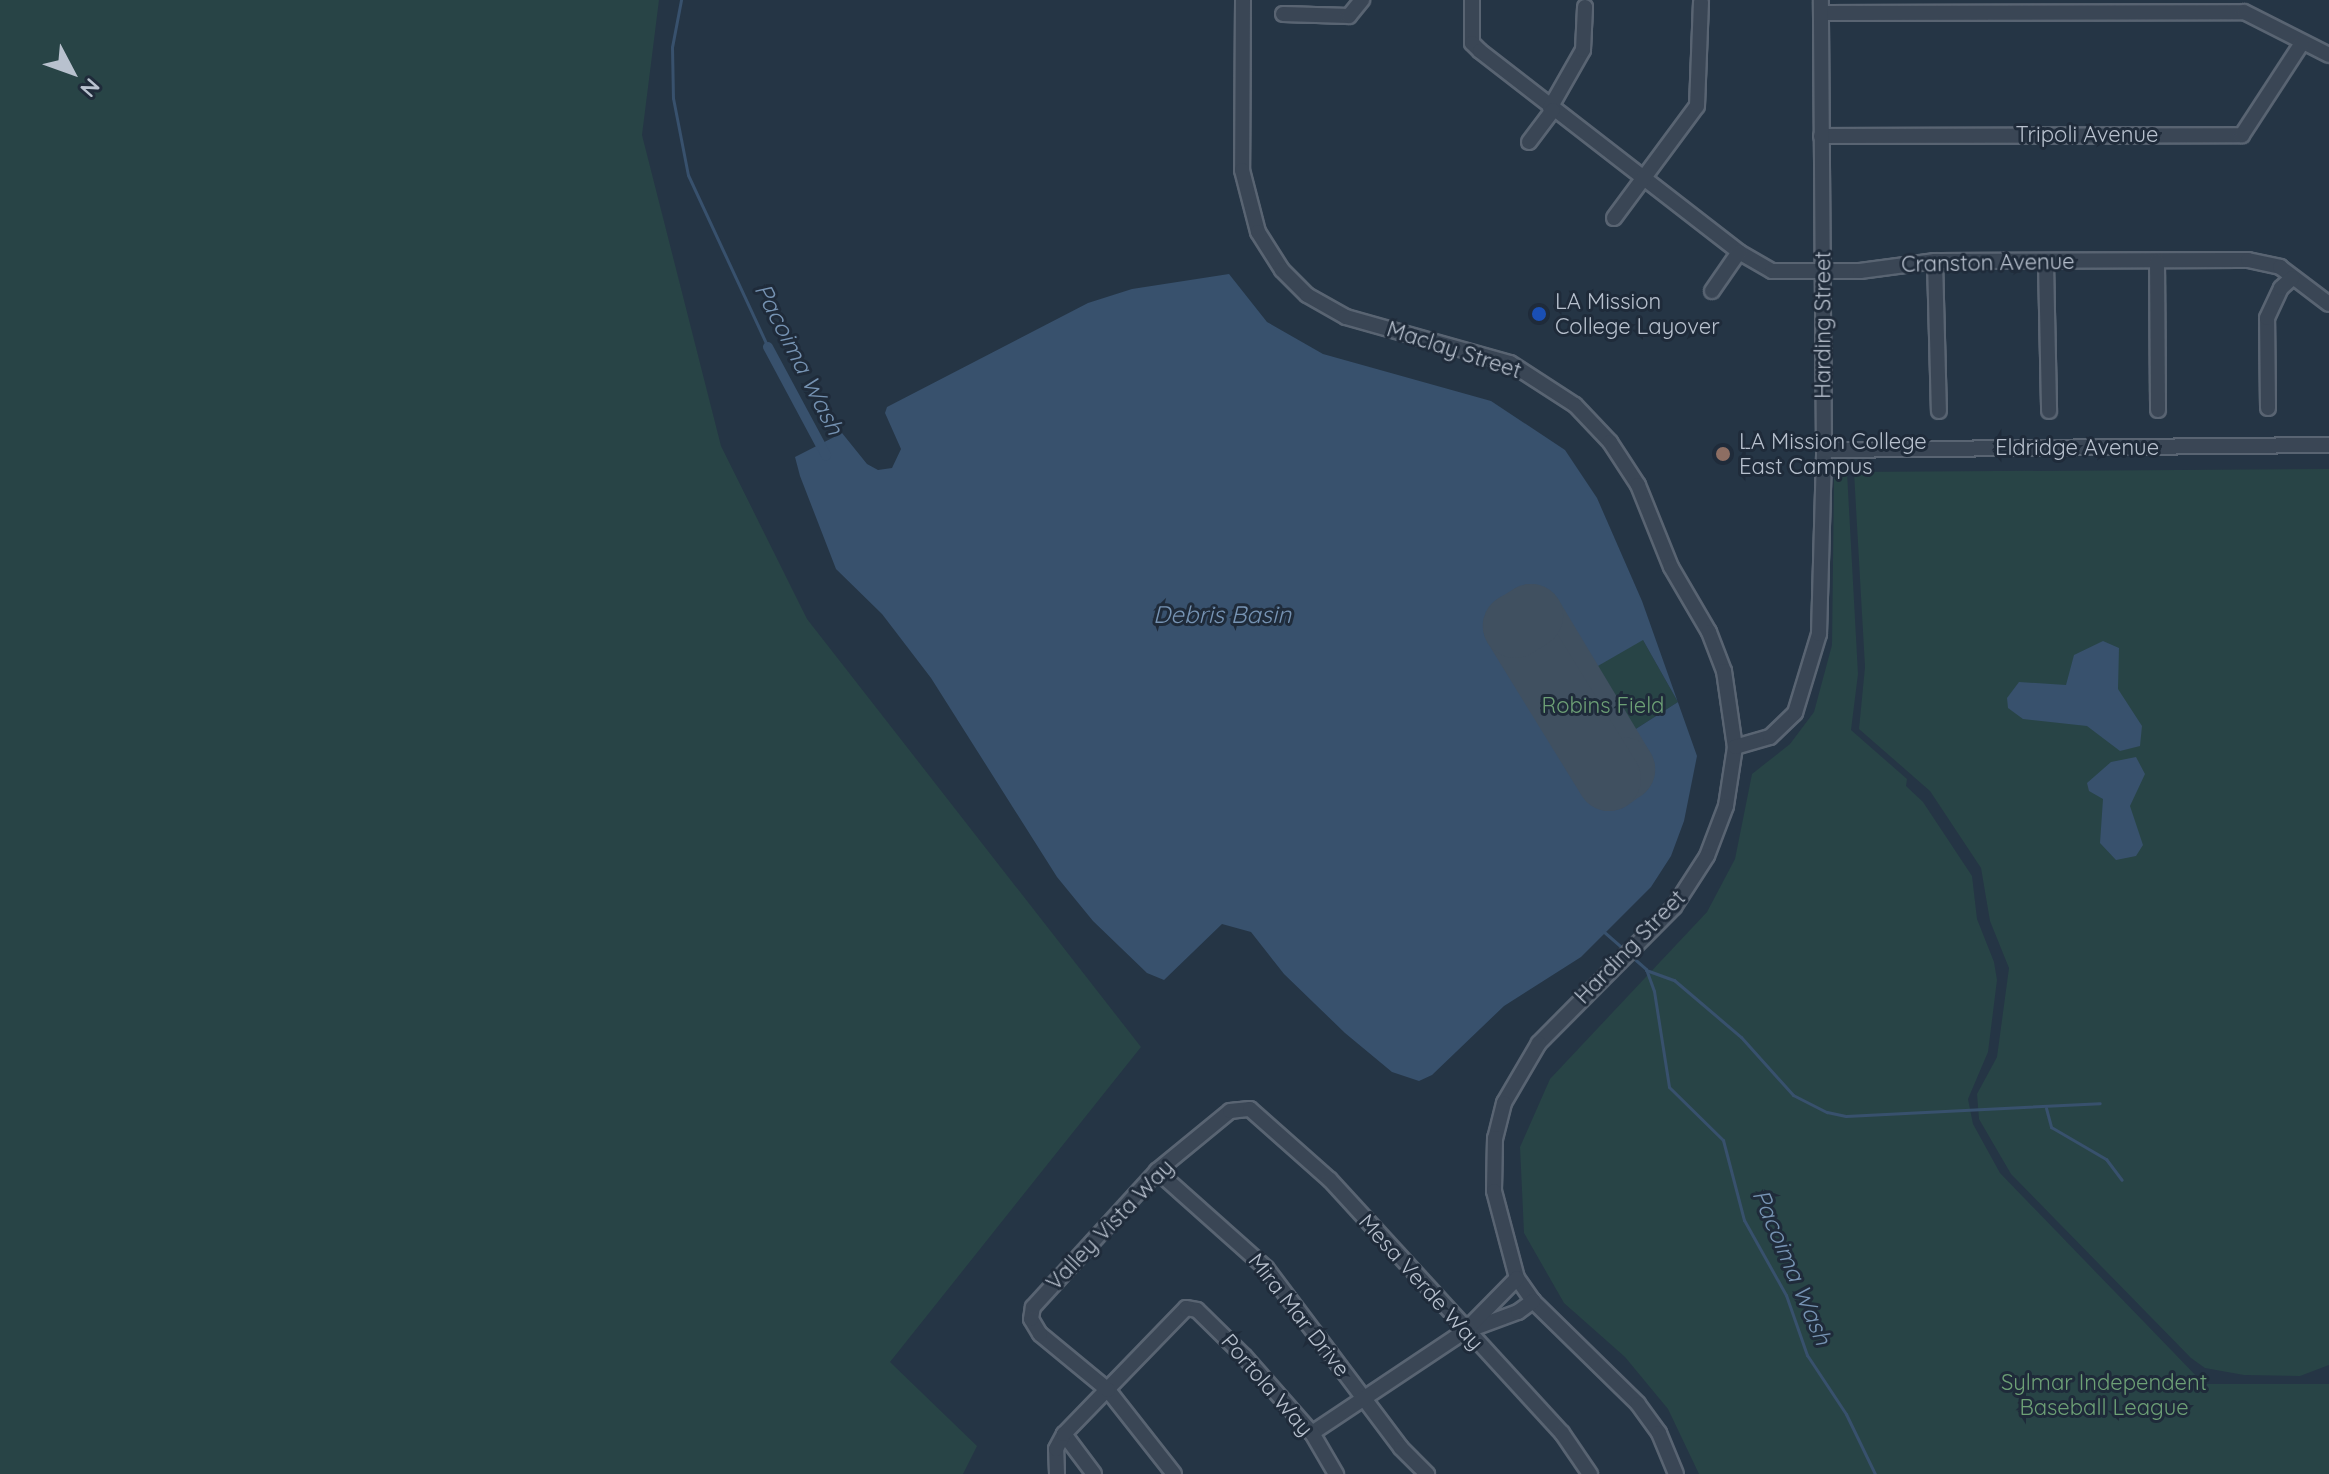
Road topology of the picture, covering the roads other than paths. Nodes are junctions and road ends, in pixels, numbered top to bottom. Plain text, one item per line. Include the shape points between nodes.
1 (1243, 0) edge
2 (1472, 0) edge
3 (1701, 2) dead end
4 (1360, 6) edge
5 (1821, 6) edge
6 (1585, 7) dead end
7 (1283, 14) dead end
8 (2302, 43) junction
9 (2329, 55) edge
10 (1552, 109) junction
11 (1821, 136) junction
12 (1529, 142) dead end
13 (1645, 178) junction
14 (1614, 218) dead end
15 (1739, 252) junction
16 (1935, 261) junction
17 (2157, 261) junction
18 (2046, 263) junction
19 (1822, 271) junction
20 (2292, 278) junction
21 (1712, 291) dead end
22 (2329, 304) edge
23 (2268, 408) dead end
24 (2158, 410) dead end
25 (1939, 411) dead end
26 (2049, 411) dead end
27 (2329, 445) edge
28 (1824, 450) junction
29 (1735, 747) junction
30 (1238, 1109) joint
31 (1157, 1171) junction
32 (1517, 1278) junction
33 (1533, 1301) junction
34 (1465, 1331) junction
35 (1108, 1390) junction
36 (1364, 1399) junction
37 (1312, 1433) junction
38 (1064, 1434) junction
39 (1057, 1474) edge
40 (1094, 1474) edge
41 (1174, 1474) edge
42 (1336, 1474) edge
43 (1427, 1474) edge
44 (1590, 1474) edge
45 (1676, 1474) edge

1 - 29 street, Maclay Street via 1242,170 1251,211 1269,250 1307,295 1346,317 1510,363 1575,405 1638,485 1671,567 1709,632 1724,671
2 - 10 street, Cranston Avenue via 1472,43
3 - 13 street via 1701,95 1692,116
4 - 7 street via 1349,16
5 - 8 street via 2244,12
5 - 11 street, Harding Street
6 - 10 street via 1583,50
8 - 9 street
8 - 11 street, Tripoli Avenue via 2242,135
10 - 12 street
10 - 13 street, Cranston Avenue
11 - 19 street, Harding Street
13 - 14 street
13 - 15 street, Cranston Avenue
15 - 19 street, Cranston Avenue via 1772,271
15 - 21 street
16 - 18 street, Cranston Avenue
16 - 19 street, Cranston Avenue
16 - 25 street
17 - 18 street, Cranston Avenue
17 - 20 street, Cranston Avenue via 2248,260 2280,267
17 - 24 street
18 - 26 street
19 - 28 street, Harding Street
20 - 22 street, Cranston Avenue
20 - 23 street via 2281,288 2267,318
27 - 28 street, Eldridge Avenue
28 - 29 street, Harding Street via 1819,634 1804,693 1777,731
29 - 32 street, Harding Street via 1726,806 1707,856 1674,907 1539,1043 1504,1103 1495,1138 1494,1191
30 - 31 street, Valley Vista Way
30 - 34 street, Mesa Verde Way via 1256,1113 1330,1180
31 - 35 street, Valley Vista Way via 1038,1300 1031,1319 1040,1334
31 - 36 street, Mira Mar Drive via 1261,1261
32 - 33 street, Harding Street
32 - 34 street
33 - 34 street via 1518,1312
33 - 45 street, Harding Street via 1638,1404 1659,1433
34 - 36 street
34 - 44 street, Mesa Verde Way via 1562,1433
35 - 37 street, Portola Way via 1186,1308 1213,1324
35 - 38 street
35 - 41 street
36 - 37 street
36 - 43 street, Mira Mar Drive
37 - 42 street, Portola Way
38 - 39 street via 1056,1449
38 - 40 street

